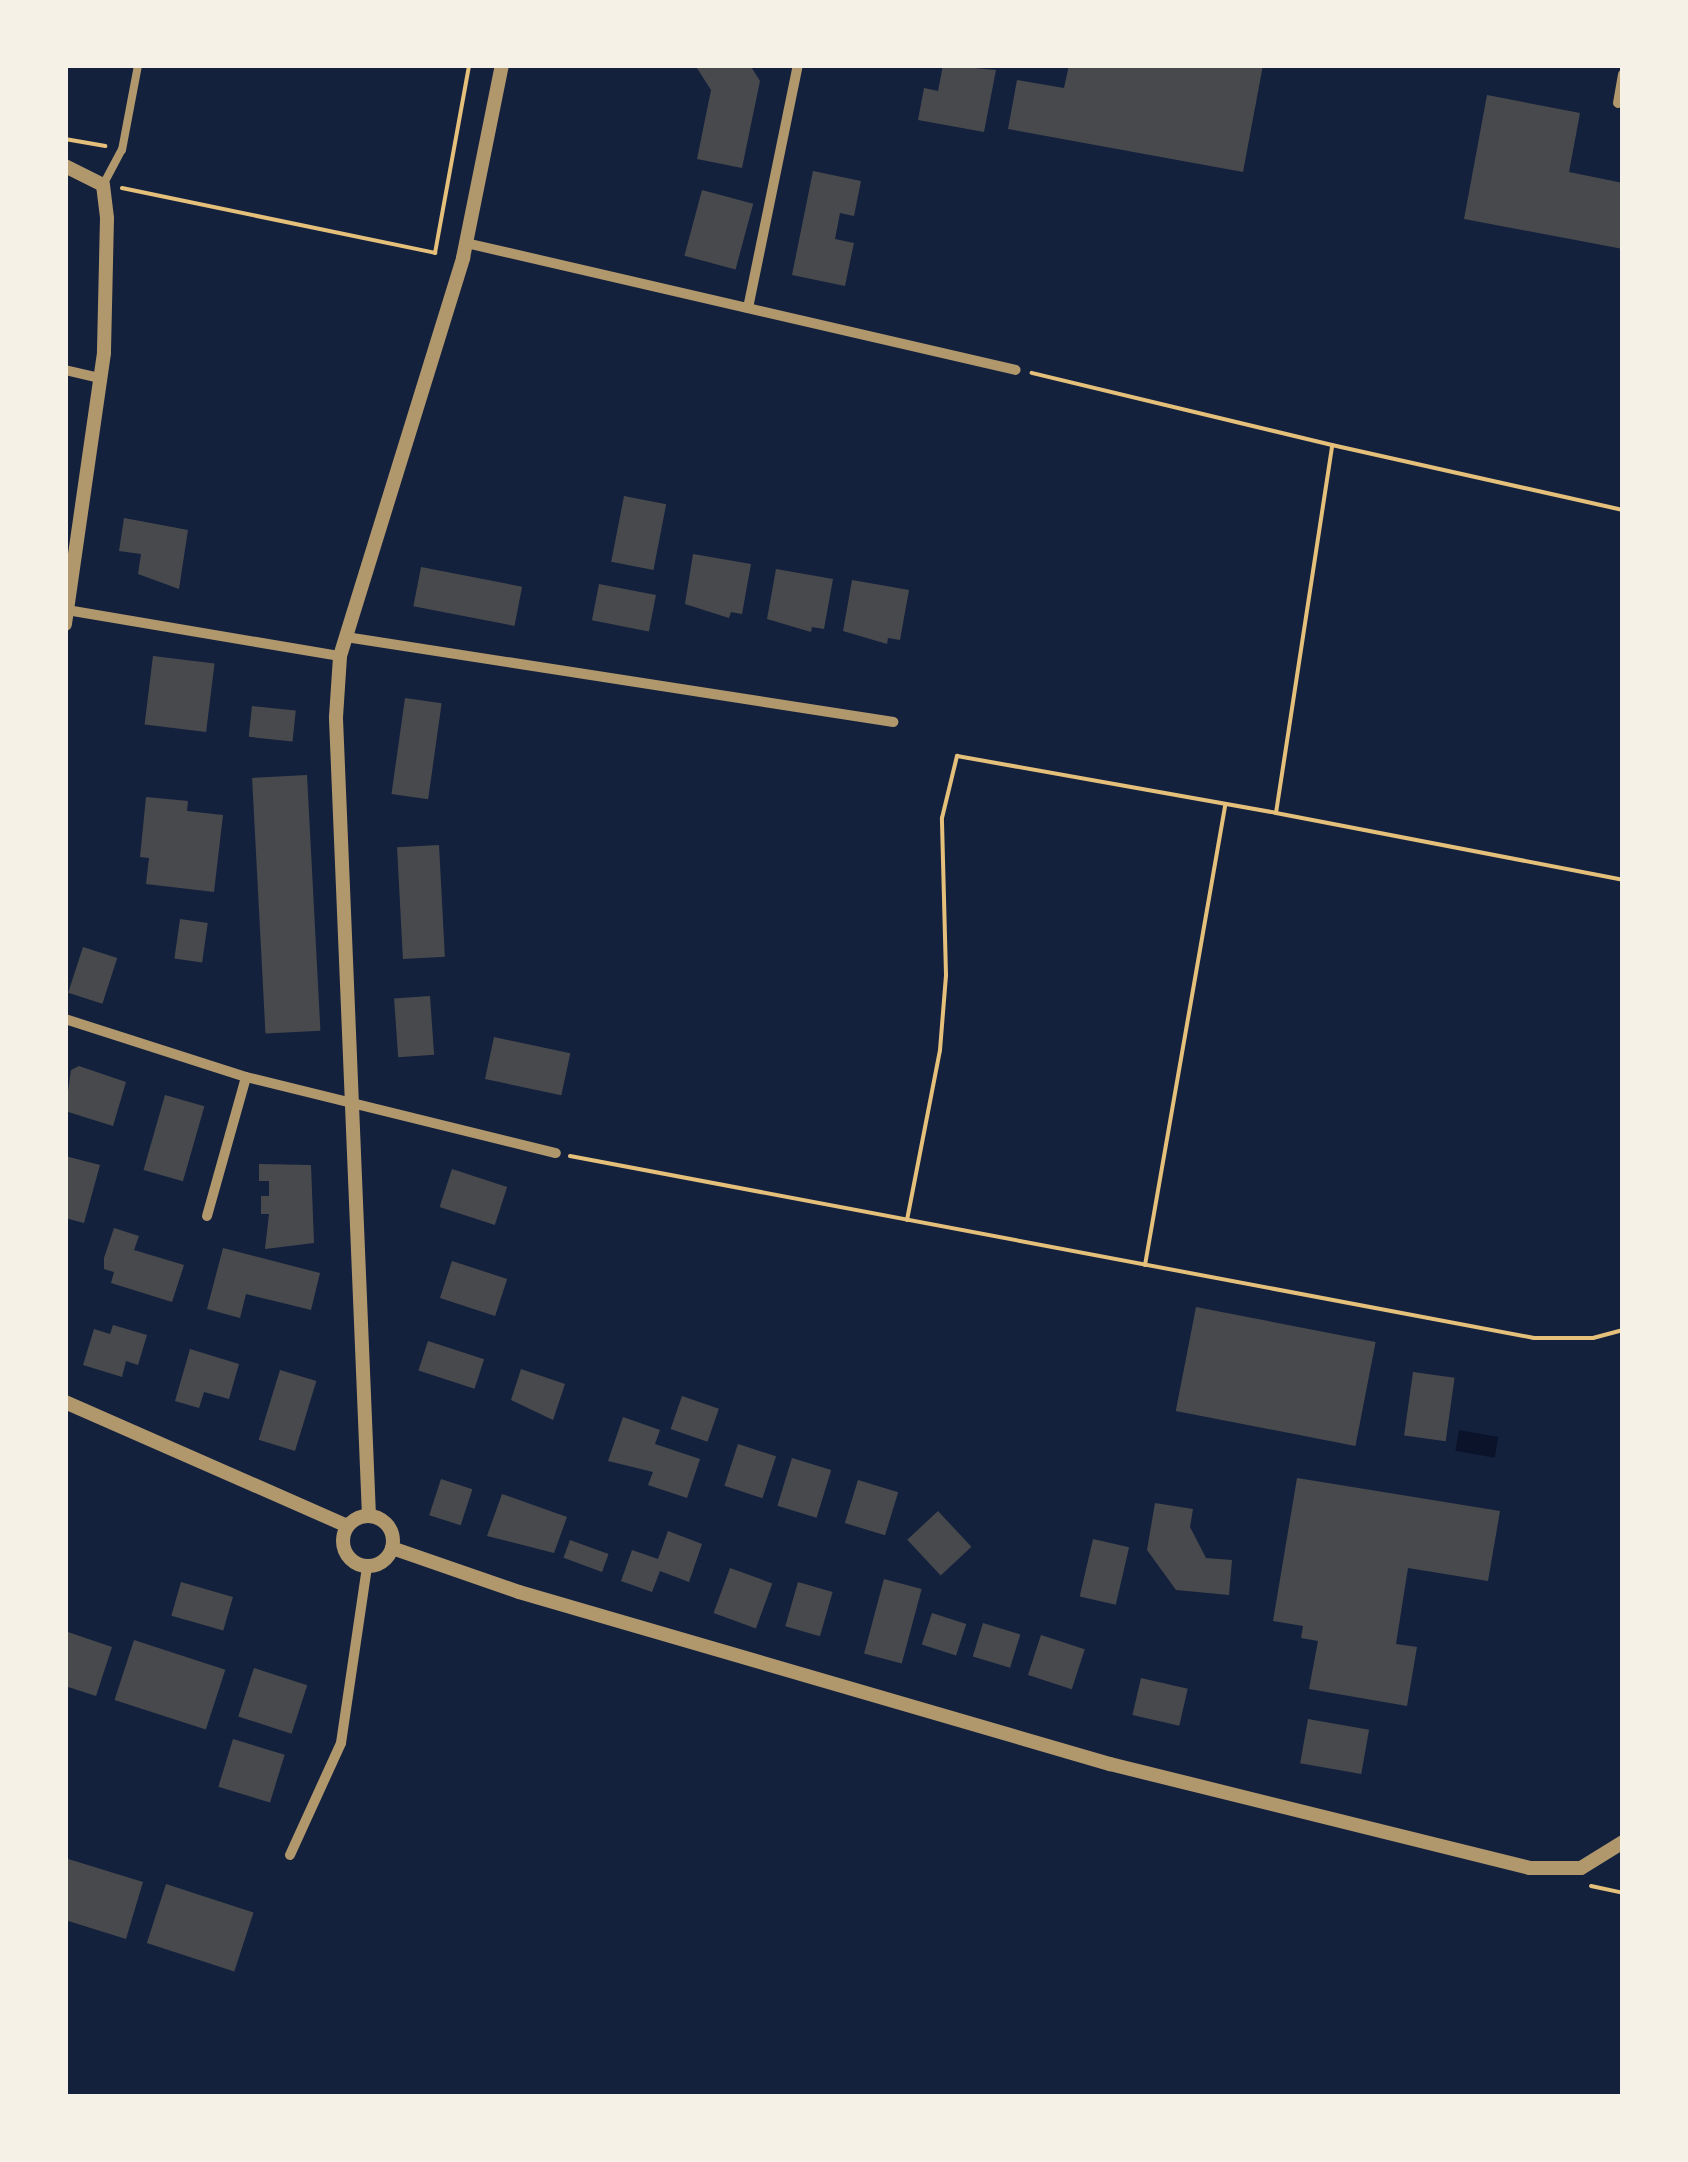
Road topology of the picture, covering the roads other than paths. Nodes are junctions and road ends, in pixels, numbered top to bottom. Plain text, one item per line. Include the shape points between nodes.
1 (138, 65) edge
2 (502, 65) edge
3 (798, 65) edge
4 (1623, 74) edge
5 (1618, 102) dead end
6 (65, 166) edge
7 (103, 184) junction
8 (466, 243) junction
9 (748, 308) junction
10 (65, 370) edge
11 (1016, 370) road end
12 (101, 378) junction
13 (67, 589) edge
14 (66, 617) edge
15 (346, 637) junction
16 (340, 656) junction
17 (893, 722) dead end
18 (65, 1019) edge
19 (246, 1077) junction
20 (353, 1101) junction
21 (556, 1153) road end
22 (206, 1216) dead end
23 (65, 1402) edge
24 (369, 1516) junction
25 (348, 1526) junction
26 (392, 1548) junction
27 (367, 1566) junction
28 (1623, 1842) edge
29 (290, 1855) dead end

1 - 7 street via 122,150
2 - 8 street
3 - 9 street
4 - 5 street
6 - 7 street
7 - 12 street
8 - 9 street
8 - 15 street via 418,418
9 - 11 street
10 - 12 street
12 - 13 street
13 - 14 street
14 - 16 street
15 - 16 street
15 - 17 street
16 - 20 street via 336,717
18 - 19 street
19 - 20 street
19 - 22 street
20 - 21 street
20 - 24 street
23 - 25 street
24 - 25 street
24 - 26 street via 390,1528
25 - 27 street via 343,1547
26 - 27 street
26 - 28 street via 518,1592 1110,1764 1529,1868 1573,1870
27 - 29 street via 341,1743

